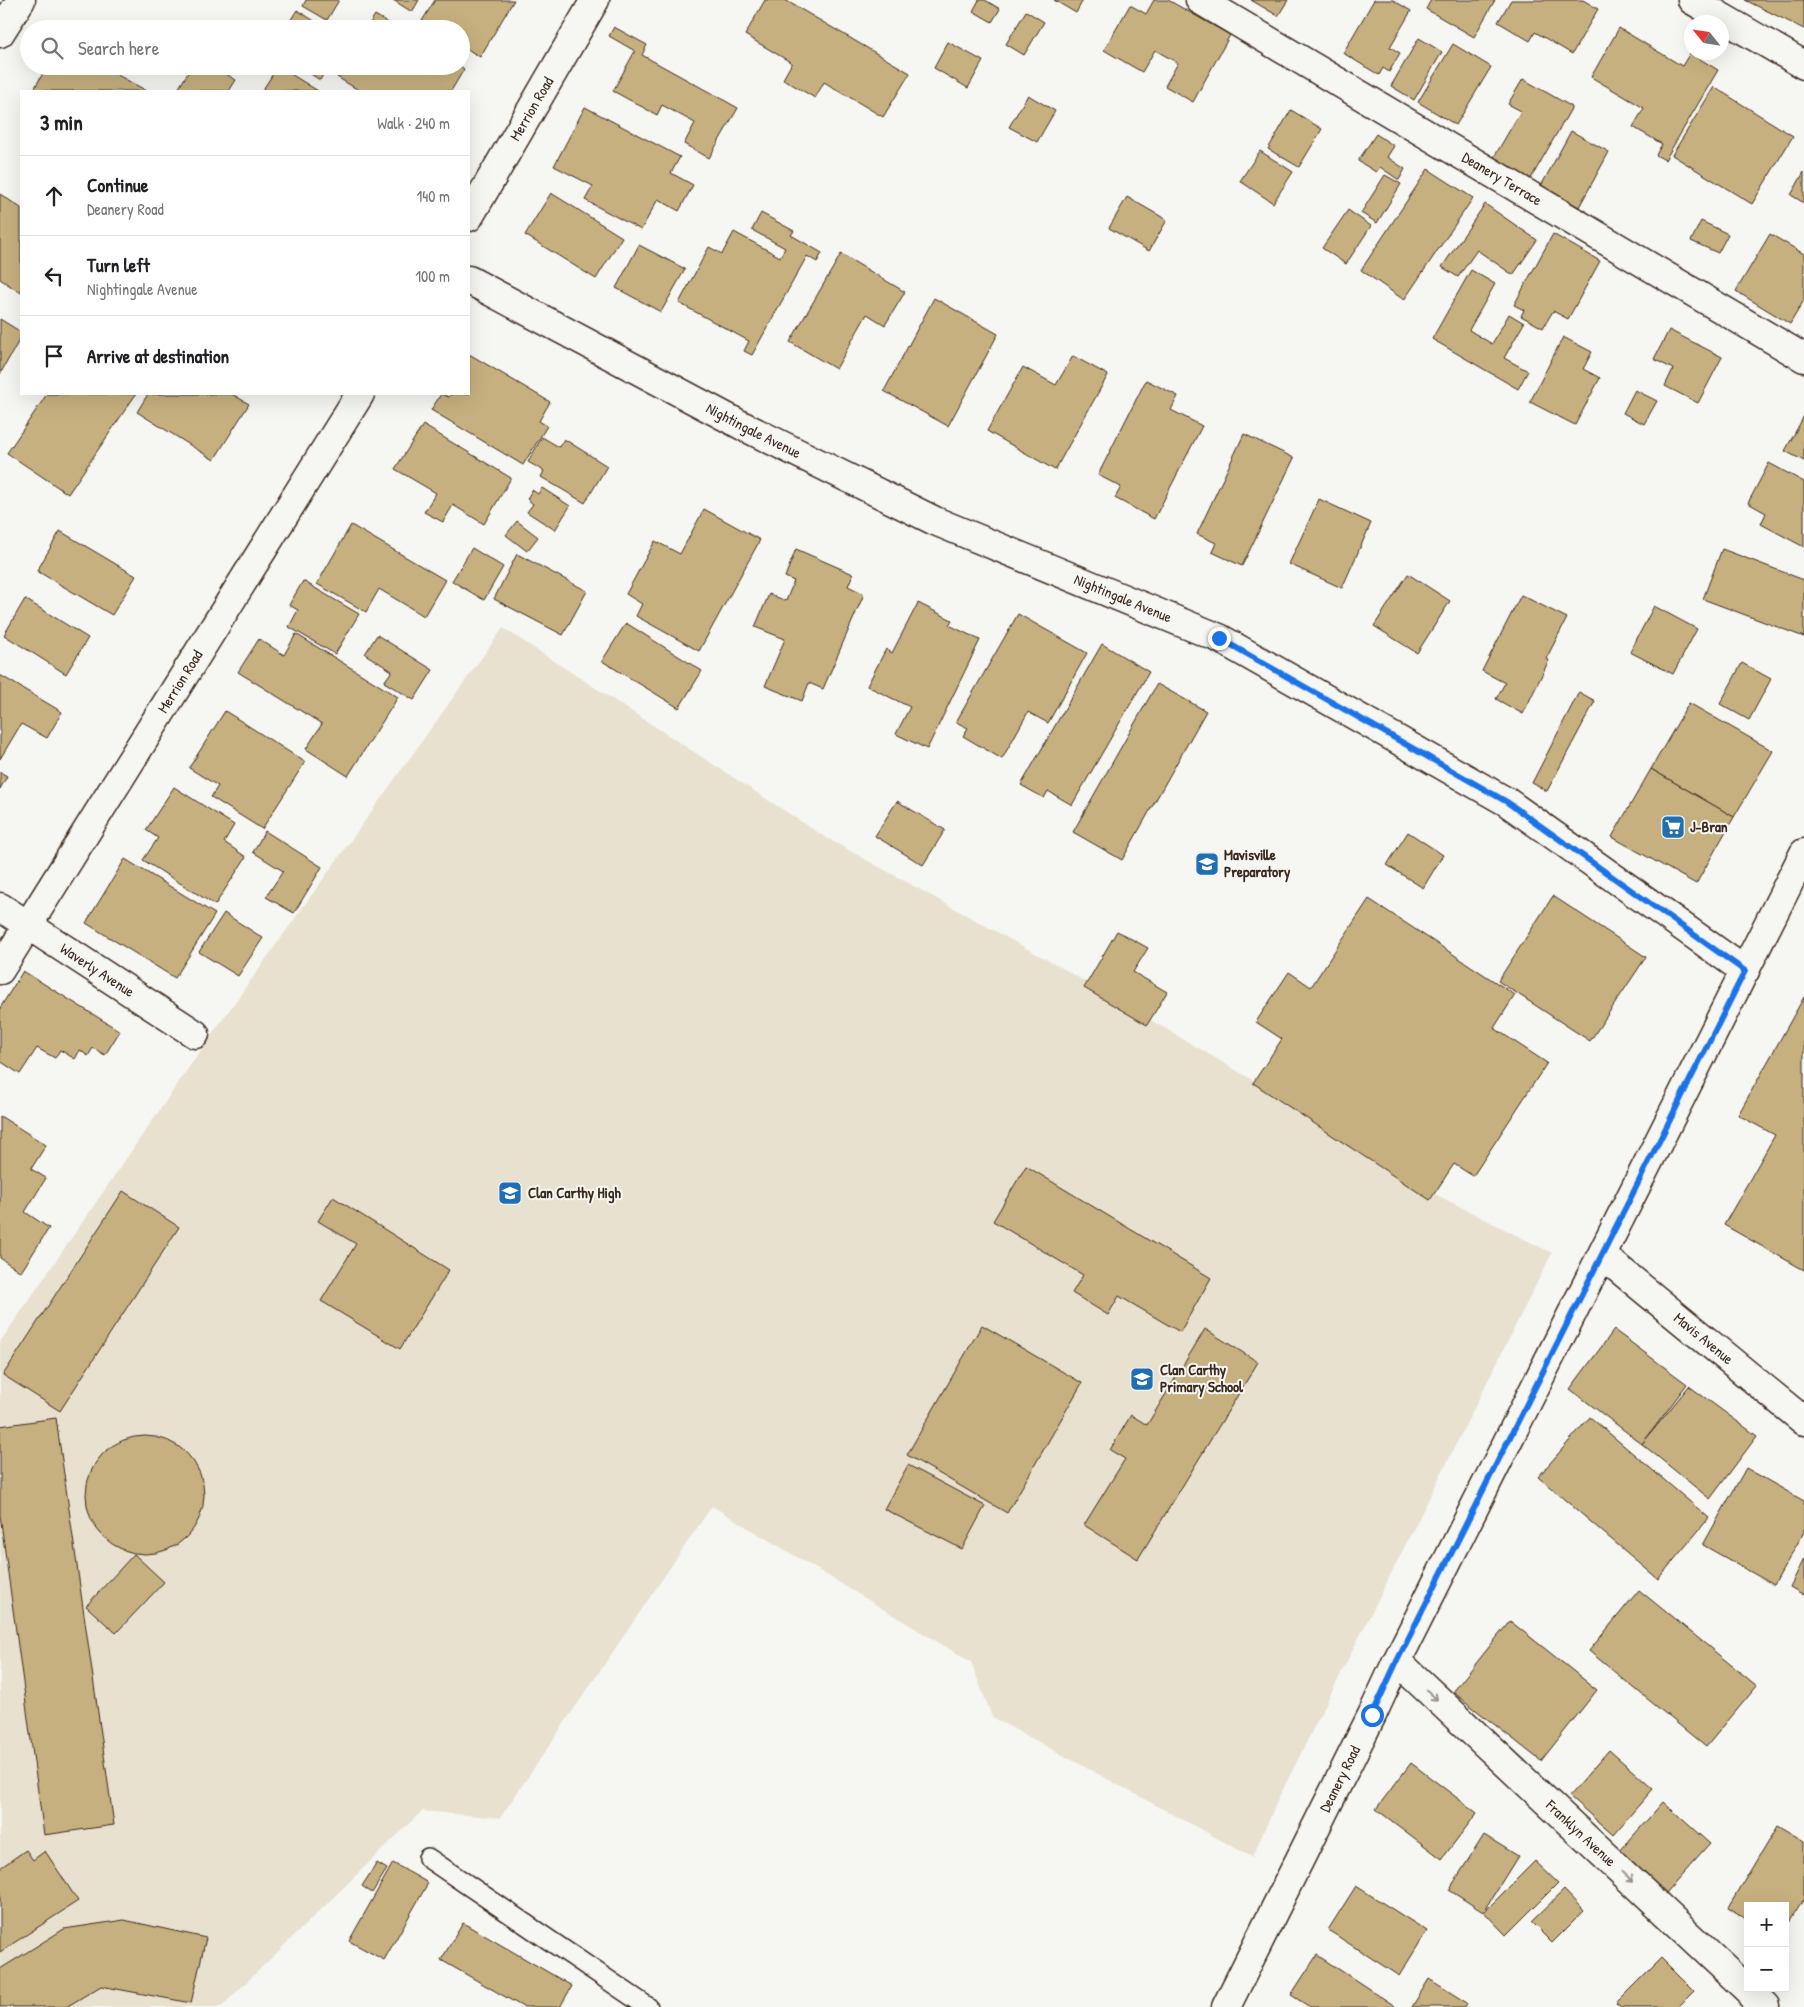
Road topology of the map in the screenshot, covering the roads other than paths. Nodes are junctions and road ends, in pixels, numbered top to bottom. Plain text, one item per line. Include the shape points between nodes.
1 (21, 0) edge
2 (1200, 0) edge
3 (1692, 0) edge
4 (586, 3) edge
5 (0, 33) edge
6 (1804, 64) edge
7 (470, 215) edge
8 (470, 281) edge
9 (1804, 358) edge
10 (359, 395) edge
11 (1804, 853) edge
12 (0, 907) edge
13 (29, 926) junction
14 (0, 970) edge
15 (1745, 971) junction
16 (195, 1034) dead end
17 (1603, 1256) junction
18 (1804, 1421) edge
19 (1397, 1661) junction
20 (428, 1858) dead end
21 (648, 2007) edge
22 (1226, 2007) edge
23 (1766, 2007) edge

1 - 5 street
2 - 9 street, Deanery Terrace
3 - 6 street
4 - 7 street, Merrion Road
8 - 15 street, Nightingale Avenue via 740,425 935,521 1219,638 1507,802
10 - 13 street, Merrion Road
11 - 15 street, Deanery Road
12 - 13 street, Waverly Avenue
13 - 14 street, Merrion Road
13 - 16 street, Waverly Avenue
15 - 17 street, Deanery Road
17 - 18 street, Mavis Avenue
17 - 19 street, Deanery Road
19 - 22 street, Deanery Road
19 -> 23 street, Franklyn Avenue
20 - 21 lane

